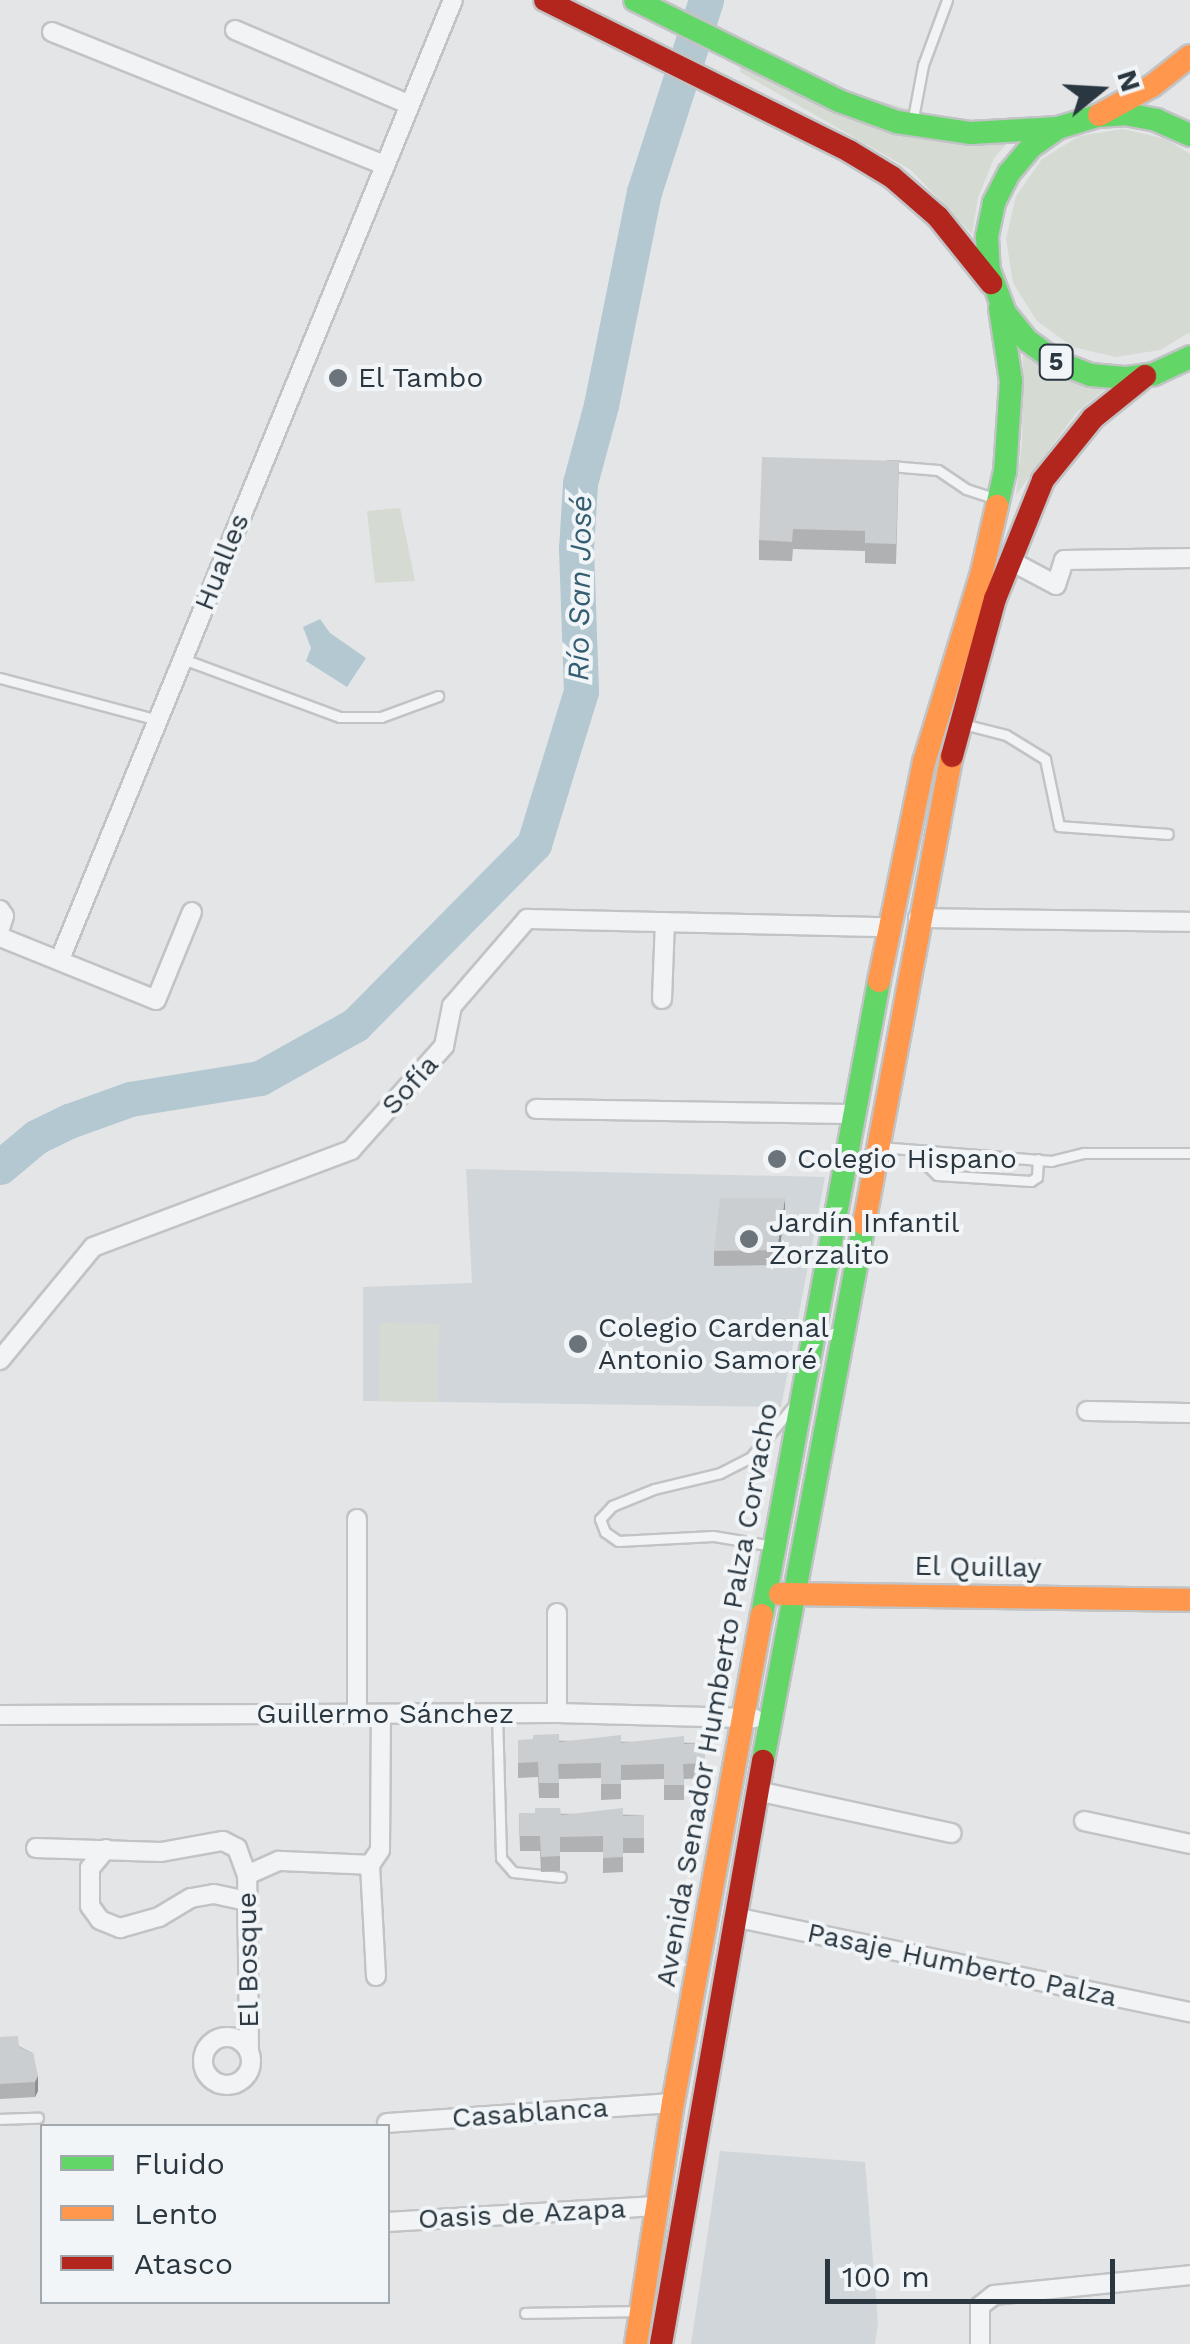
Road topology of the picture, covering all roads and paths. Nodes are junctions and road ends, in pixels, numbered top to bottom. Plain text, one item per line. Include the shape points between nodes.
1 (453, 0) edge
2 (545, 0) edge
3 (635, 0) edge
4 (948, 0) edge
5 (235, 30) dead end
6 (52, 32) dead end
7 (1190, 56) edge
8 (410, 105) junction
9 (1098, 116) junction
10 (912, 126) junction
11 (1058, 128) junction
12 (1190, 136) edge
13 (386, 165) junction
14 (995, 292) junction
15 (1190, 357) edge
16 (1149, 375) junction
17 (1190, 380) edge
18 (886, 466) edge
19 (999, 500) junction
20 (1190, 558) edge
21 (1009, 560) junction
22 (183, 659) junction
23 (0, 678) edge
24 (438, 696) dead end
25 (158, 720) junction
26 (960, 723) junction
27 (1168, 834) dead end
28 (0, 910) edge
29 (192, 912) dead end
30 (918, 918) junction
31 (665, 922) junction
32 (1190, 922) edge
33 (888, 927) junction
34 (0, 928) edge
35 (0, 936) edge
36 (60, 960) junction
37 (662, 999) dead end
38 (536, 1109) dead end
39 (854, 1114) junction
40 (876, 1146) junction
41 (930, 1152) junction
42 (1190, 1153) edge
43 (1038, 1160) junction
44 (0, 1360) edge
45 (802, 1395) junction
46 (1087, 1412) dead end
47 (1190, 1413) edge
48 (356, 1519) dead end
49 (774, 1546) junction
50 (766, 1593) junction
51 (793, 1594) junction
52 (1190, 1600) edge
53 (557, 1614) dead end
54 (497, 1713) junction
55 (557, 1713) junction
56 (357, 1714) junction
57 (380, 1714) junction
58 (0, 1715) edge
59 (743, 1718) junction
60 (770, 1718) junction
61 (756, 1791) junction
62 (1084, 1821) dead end
63 (952, 1833) dead end
64 (1190, 1844) edge
65 (36, 1848) dead end
66 (106, 1849) junction
67 (370, 1865) junction
68 (247, 1874) junction
69 (561, 1877) dead end
70 (246, 1901) junction
71 (734, 1917) junction
72 (376, 1976) dead end
73 (1190, 2012) edge
74 (249, 2052) dead end
75 (674, 2103) junction
76 (38, 2118) dead end
77 (0, 2119) edge
78 (387, 2123) dead end
79 (656, 2206) junction
80 (390, 2222) edge
81 (1190, 2275) edge
82 (639, 2311) junction
83 (525, 2313) dead end
84 (636, 2344) edge
85 (662, 2344) edge
86 (980, 2344) edge

1 - 8 street, Hualles
2 - 14 main road, 5 via 850,151 938,217
3 - 10 main road via 839,100
4 - 10 lane via 923,66
5 - 8 street
6 - 13 street
7 - 9 main road
8 - 13 street, Hualles
9 - 11 main road
9 - 12 main road via 1142,116
10 - 11 main road via 970,133
11 - 14 main road, Avenida Senador Humberto Palza Corvacho via 1019,160 994,203 987,237
13 - 22 street, Hualles
14 - 16 main road, 5 via 1016,328 1057,362 1090,375
14 - 19 main road, Avenida Senador Humberto Palza Corvacho via 1012,402
15 - 16 main road
16 - 17 main road, 5
16 - 21 main road, Avenida Senador Humberto Palza Corvacho via 1093,418 1053,464
18 - 19 lane via 938,470
19 - 33 main road, Avenida Senador Humberto Palza Corvacho via 924,762
20 - 21 street via 1064,560 1056,585
21 - 26 main road, Avenida Senador Humberto Palza Corvacho
22 - 24 lane via 340,717 364,720
22 - 25 street, Hualles
23 - 25 lane
25 - 36 street, Hualles
26 - 27 lane via 1006,735 1045,760 1060,826
26 - 30 main road, Avenida Senador Humberto Palza Corvacho
28 - 34 street
29 - 36 street via 156,1000
30 - 32 street
30 - 40 main road, Avenida Senador Humberto Palza Corvacho
31 - 33 street, Sofía
31 - 37 street
31 - 44 street, Sofía via 527,918 452,1006 444,1046 351,1150 93,1247
33 - 39 main road, Avenida Senador Humberto Palza Corvacho
35 - 36 street
38 - 39 street
39 - 45 main road, Avenida Senador Humberto Palza Corvacho
40 - 41 lane
40 - 51 main road, Avenida Senador Humberto Palza Corvacho
41 - 43 lane
41 - 43 lane via 929,1166 937,1175 1030,1182
42 - 43 lane
45 - 49 main road, Avenida Senador Humberto Palza Corvacho
45 - 49 lane via 750,1458 612,1506 600,1520 618,1541 712,1536
46 - 47 street
48 - 56 street
49 - 50 main road, Avenida Senador Humberto Palza Corvacho
50 - 51 main road, El Quillay
50 - 59 main road, Avenida Senador Humberto Palza Corvacho
51 - 52 main road, El Quillay
51 - 60 main road, Avenida Senador Humberto Palza Corvacho
53 - 55 street
54 - 55 street, Guillermo Sánchez
54 - 57 street, Guillermo Sánchez
54 - 69 lane via 501,1858 513,1872
55 - 59 street, Guillermo Sánchez
56 - 57 street, Guillermo Sánchez
56 - 58 street, Guillermo Sánchez
57 - 67 street via 381,1835
59 - 60 street, Guillermo Sánchez
59 - 75 main road, Avenida Senador Humberto Palza Corvacho
60 - 61 main road, Avenida Senador Humberto Palza Corvacho
61 - 63 street
61 - 71 main road, Avenida Senador Humberto Palza Corvacho
62 - 64 street
65 - 66 street
66 - 68 street via 160,1852 222,1841 237,1848
66 - 70 street via 90,1868 90,1906 100,1920 120,1928 191,1898 214,1894
67 - 68 street, El Bosque via 279,1861
67 - 72 street
68 - 70 street, El Bosque
70 - 74 street, El Bosque
71 - 73 street, Pasaje Humberto Palza
71 - 85 main road, Avenida Senador Humberto Palza Corvacho
75 - 78 street, Casablanca
75 - 79 main road, Avenida Senador Humberto Palza Corvacho
76 - 77 lane
79 - 80 street, Oasis de Azapa
79 - 82 main road, Avenida Senador Humberto Palza Corvacho
81 - 86 street via 994,2294 978,2312
82 - 83 lane
82 - 84 main road, Avenida Senador Humberto Palza Corvacho

